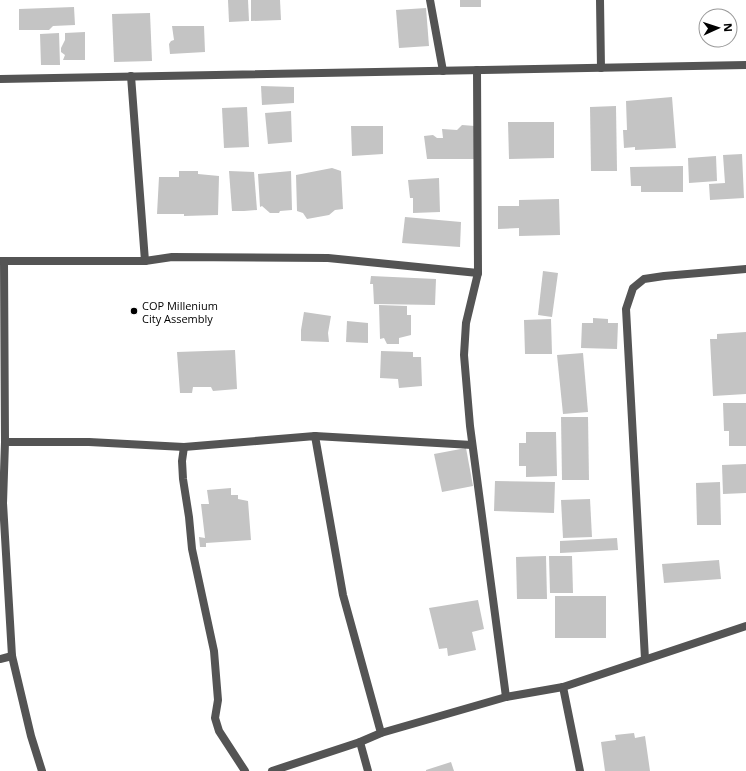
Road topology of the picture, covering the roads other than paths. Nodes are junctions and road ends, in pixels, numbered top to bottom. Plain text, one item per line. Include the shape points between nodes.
1 (430, 0) edge
2 (600, 0) edge
3 (746, 65) edge
4 (601, 68) junction
5 (477, 70) junction
6 (443, 71) junction
7 (131, 76) junction
8 (0, 79) edge
9 (2, 261) edge
10 (145, 261) junction
11 (746, 269) edge
12 (478, 273) junction
13 (315, 436) junction
14 (5, 442) junction
15 (472, 445) junction
16 (184, 447) junction
17 (746, 626) edge
18 (12, 656) junction
19 (0, 659) edge
20 (645, 659) junction
21 (563, 687) junction
22 (506, 697) junction
23 (381, 733) junction
24 (360, 742) junction
25 (42, 771) edge
26 (245, 771) edge
27 (272, 771) edge
28 (368, 771) edge
29 (580, 771) edge

1 - 6 street
2 - 4 street
3 - 4 street
4 - 5 street
5 - 6 street
5 - 12 street
6 - 7 street
7 - 8 street
7 - 10 street
9 - 10 street
9 - 14 street
10 - 12 street via 172,257 328,258
11 - 20 street via 644,279 633,288 626,309
12 - 15 street via 466,323 464,355
13 - 15 street
13 - 16 street
13 - 23 street via 343,595
14 - 16 street via 89,442
14 - 18 street via 3,503
15 - 22 street
16 - 26 street via 183,479 190,517 192,549 214,651 218,700 215,718 219,731
17 - 20 street
18 - 19 street
18 - 25 street
20 - 21 street
21 - 22 street
21 - 29 street
22 - 23 street
23 - 24 street
24 - 27 street
24 - 28 street

